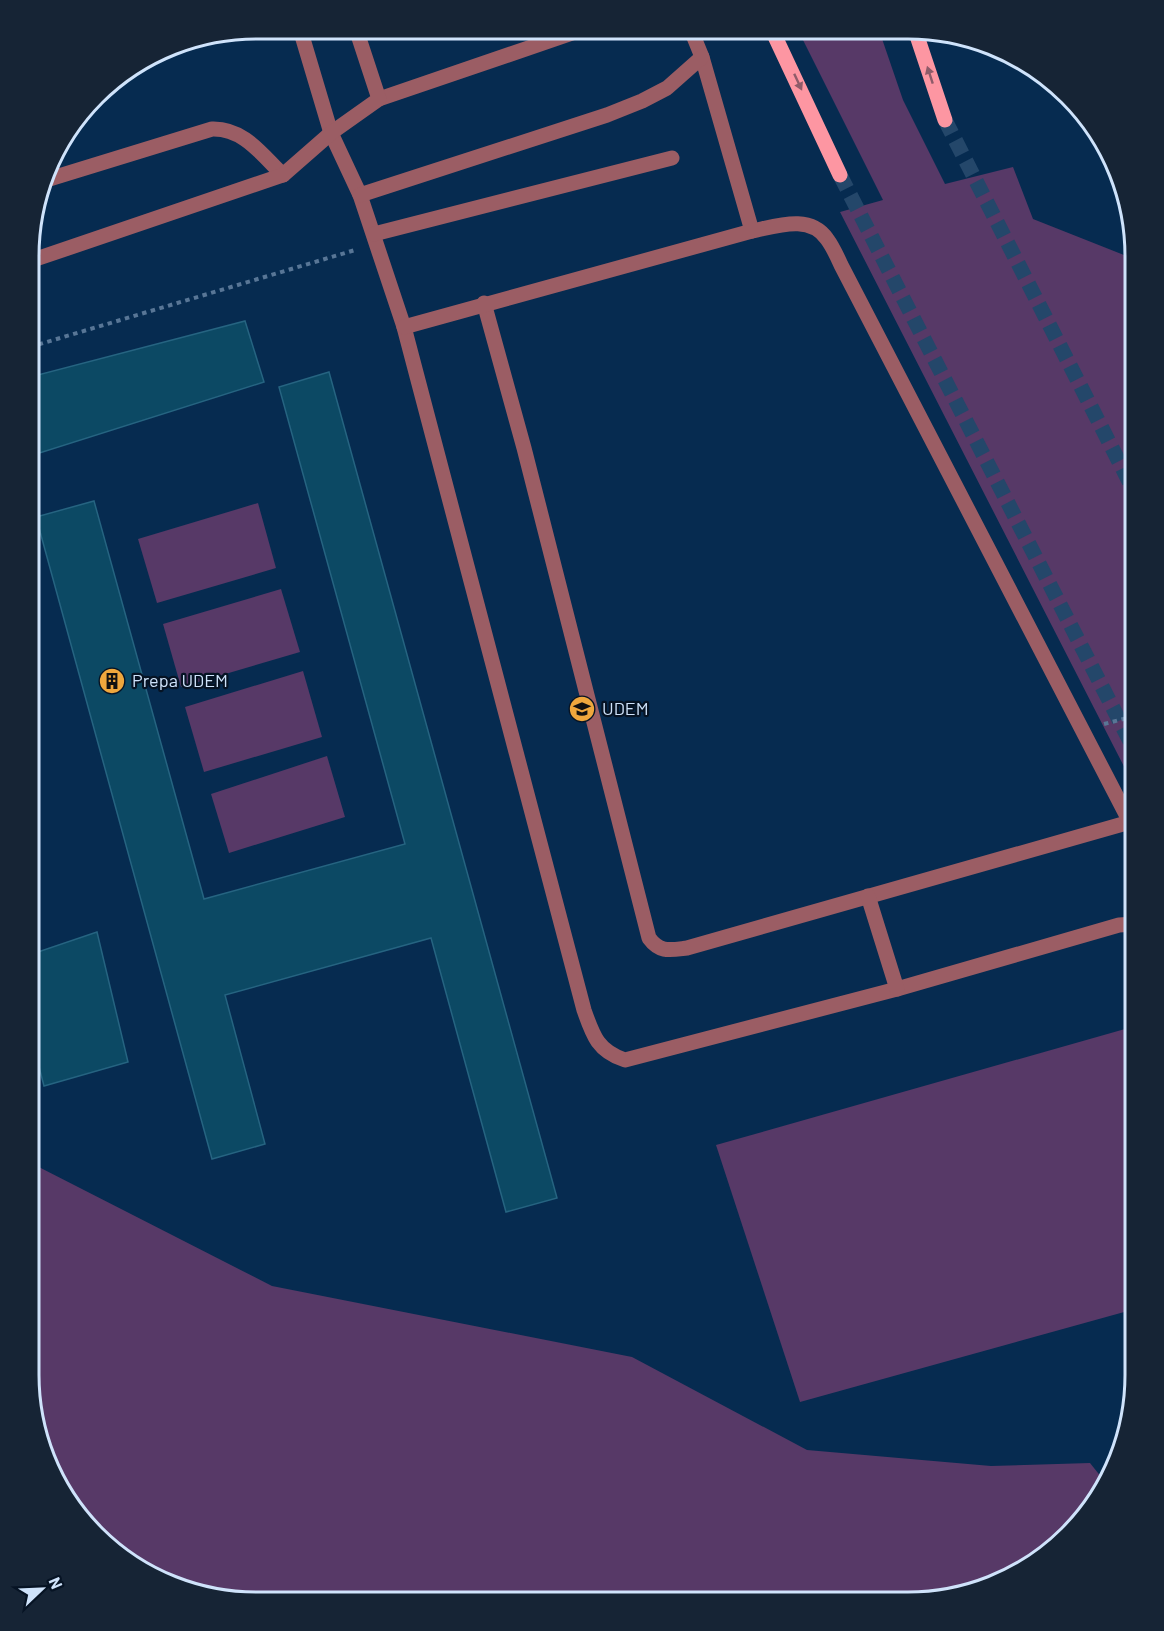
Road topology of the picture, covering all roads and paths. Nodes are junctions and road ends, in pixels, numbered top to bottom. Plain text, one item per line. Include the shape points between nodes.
1 (303, 39) edge
2 (359, 39) edge
3 (555, 39) edge
4 (695, 39) edge
5 (776, 39) edge
6 (918, 39) edge
7 (702, 57) junction
8 (379, 99) junction
9 (945, 120) tunnel mouth
10 (331, 133) junction
11 (672, 158) dead end
12 (283, 175) junction
13 (840, 175) tunnel mouth
14 (54, 177) edge
15 (360, 195) junction
16 (752, 231) junction
17 (375, 239) junction
18 (39, 258) edge
19 (484, 303) junction
20 (404, 327) junction
21 (39, 344) edge
22 (1125, 719) edge
23 (1083, 730) junction
24 (1125, 808) edge
25 (1125, 825) edge
26 (868, 896) junction
27 (1125, 925) edge
28 (897, 989) junction

1 - 10 lane
2 - 8 lane
3 - 8 lane
4 - 7 lane
5 -> 13 main road
9 -> 6 main road
7 - 15 lane via 668,88 642,101
7 - 16 lane
8 - 10 lane
10 - 12 lane
10 - 15 lane
11 - 17 lane
12 - 14 lane via 244,137 212,129
12 - 18 lane
15 - 17 lane
16 - 19 lane
16 - 23 lane via 798,222 816,228 826,237
17 - 20 lane
17 - 21 path
19 - 20 lane
19 - 26 lane via 655,946 664,950 687,948
20 - 28 lane via 592,1034 612,1055 625,1060
22 - 23 path
23 - 24 lane
25 - 26 lane
26 - 28 lane
27 - 28 lane

